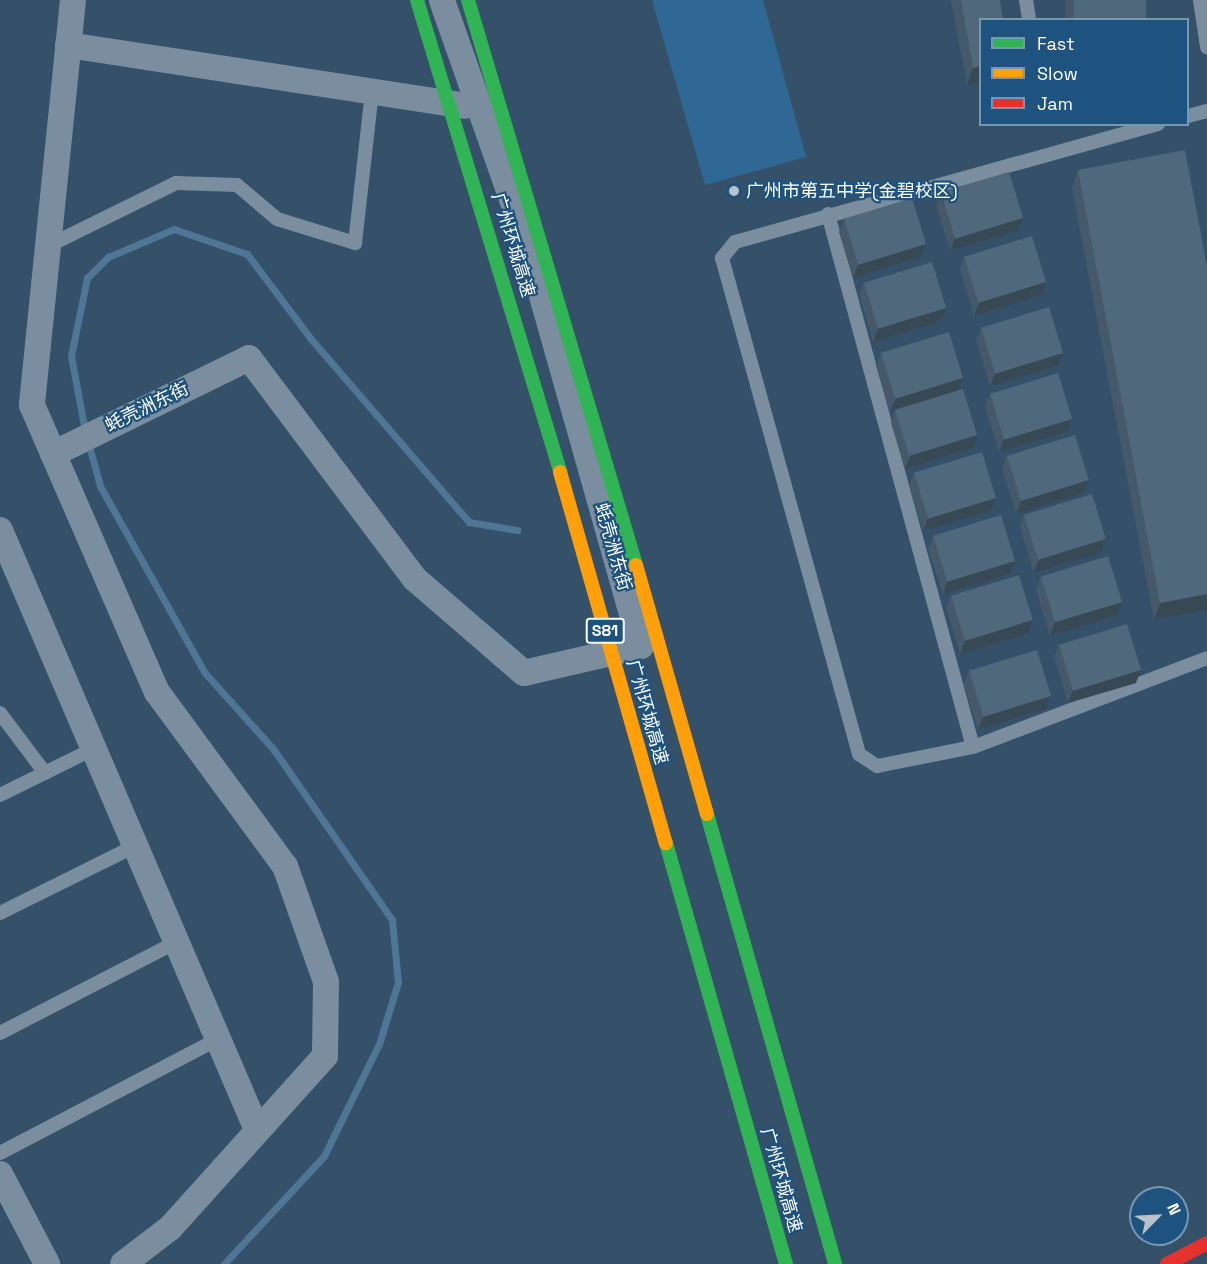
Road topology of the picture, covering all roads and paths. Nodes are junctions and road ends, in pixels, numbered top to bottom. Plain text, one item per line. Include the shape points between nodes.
1 (73, 0) edge
2 (417, 0) edge
3 (442, 0) edge
4 (468, 0) edge
5 (1026, 0) edge
6 (1200, 0) edge
7 (1029, 18) edge
8 (68, 45) junction
9 (1207, 47) edge
10 (372, 92) junction
11 (480, 108) junction
12 (1207, 111) edge
13 (1189, 116) edge
14 (1151, 126) edge
15 (828, 214) junction
16 (48, 246) junction
17 (63, 449) junction
18 (0, 530) edge
19 (8, 571) edge
20 (1207, 658) edge
21 (0, 712) edge
22 (973, 747) junction
23 (93, 749) junction
24 (45, 773) junction
25 (0, 795) edge
26 (135, 846) junction
27 (0, 913) edge
28 (176, 942) junction
29 (0, 1033) edge
30 (218, 1039) junction
31 (257, 1130) junction
32 (0, 1153) edge
33 (0, 1174) edge
34 (1207, 1243) edge
35 (47, 1264) edge
36 (123, 1264) edge
37 (786, 1264) edge
38 (835, 1264) edge
39 (1167, 1264) edge

1 - 8 street
2 - 37 main road, 广州环城高速 / S81, bridge via 499,258
3 - 11 street, 蚝壳洲东街
4 - 38 main road, 广州环城高速 / S81 via 544,243
5 - 7 lane
6 - 9 lane
8 - 10 street
8 - 16 street
10 - 11 street
10 - 16 lane via 355,243 278,219 237,185 176,183
11 - 17 street, 蚝壳洲东街 via 526,239 640,646 524,673 415,579 249,358
12 - 13 lane
14 - 15 lane
15 - 22 lane
15 - 22 lane via 735,242 722,258 728,281 859,754 877,766
16 - 17 street via 32,405
17 - 31 street via 157,692 285,866 326,982 325,1056
18 - 19 street
19 - 23 street
20 - 22 lane
21 - 24 lane
23 - 24 lane
23 - 26 street
24 - 25 lane
26 - 27 lane
26 - 28 street
28 - 29 lane
28 - 30 street
30 - 31 street
30 - 32 lane
31 - 36 street via 170,1228
33 - 35 street
34 - 39 main road

